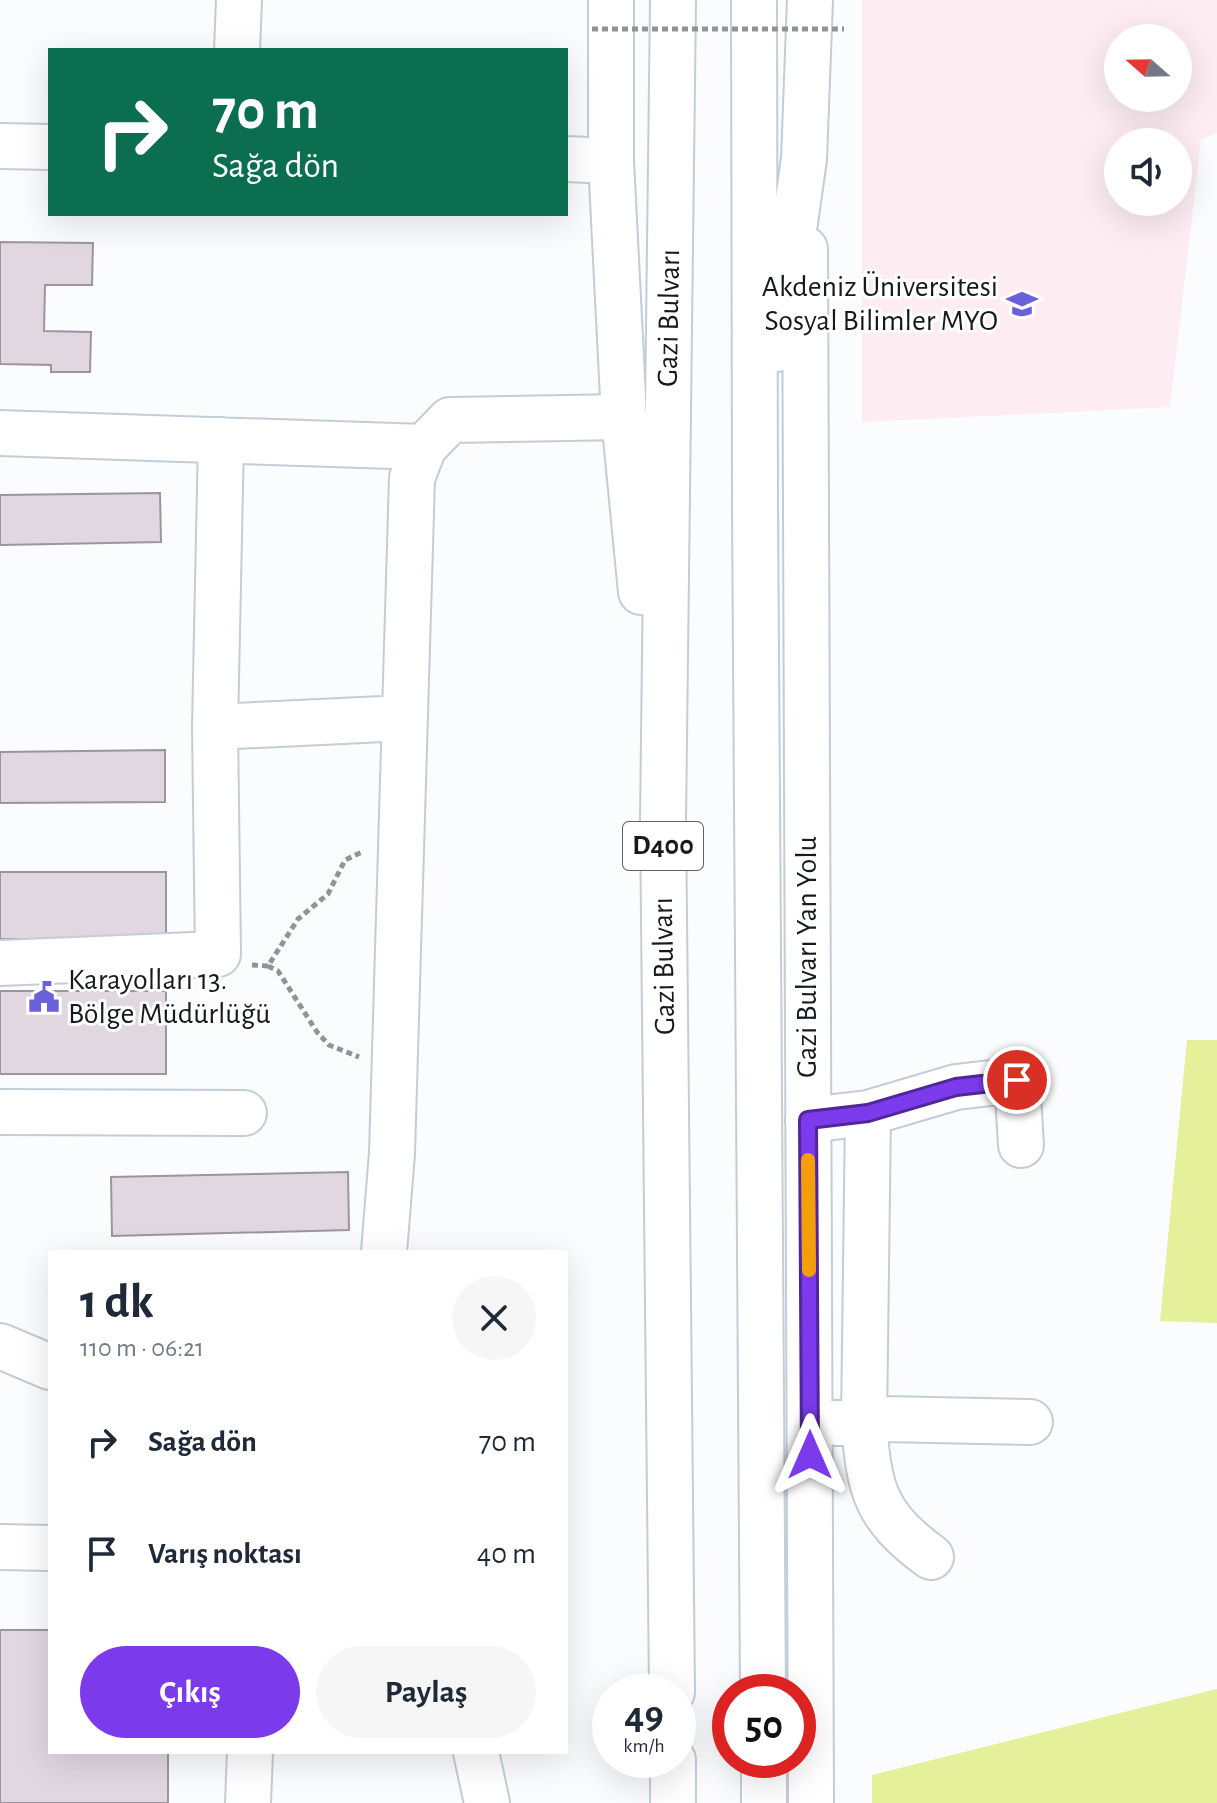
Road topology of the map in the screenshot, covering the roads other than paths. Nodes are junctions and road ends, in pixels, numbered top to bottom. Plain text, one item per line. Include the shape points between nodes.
1 (239, 0) edge
2 (673, 0) edge
3 (754, 0) edge
4 (810, 0) edge
5 (601, 14) edge
6 (237, 48) edge
7 (0, 146) edge
8 (48, 147) edge
9 (568, 159) edge
10 (804, 159) junction
11 (611, 161) junction
12 (624, 417) junction
13 (0, 433) edge
14 (221, 440) junction
15 (424, 447) junction
16 (755, 506) junction
17 (404, 718) junction
18 (215, 727) junction
19 (663, 820) junction
20 (0, 963) edge
21 (0, 1112) edge
22 (244, 1113) dead end
23 (868, 1113) junction
24 (808, 1120) junction
25 (1021, 1145) dead end
26 (384, 1250) edge
27 (0, 1346) edge
28 (48, 1366) edge
29 (1030, 1422) dead end
30 (810, 1423) junction
31 (864, 1423) junction
32 (0, 1547) edge
33 (48, 1548) edge
34 (931, 1557) dead end
35 (672, 1674) edge
36 (763, 1674) edge
37 (250, 1754) edge
38 (476, 1754) edge
39 (673, 1778) edge
40 (764, 1778) edge
41 (248, 1803) edge
42 (487, 1803) edge
43 (673, 1803) edge
44 (764, 1803) edge
45 (811, 1803) edge

1 - 6 main road
2 - 19 main road, Gazi Bulvarı / D400
3 - 16 main road
4 - 10 main road
5 - 11 main road
7 - 8 main road
9 - 11 main road
10 - 16 main road
10 - 24 main road, Gazi Bulvarı Yan Yolu
11 - 12 main road
12 - 15 main road via 450,420
12 - 19 main road
13 - 14 main road
14 - 15 main road
14 - 18 main road
15 - 17 main road via 412,478
16 - 36 main road
17 - 18 main road
17 - 26 main road via 392,1153
18 - 20 main road via 218,954
19 - 35 main road, Gazi Bulvarı / D400
21 - 22 main road
23 - 24 main road
23 - 25 main road via 956,1087 1017,1080
23 - 31 main road
24 - 30 main road, Gazi Bulvarı Yan Yolu
27 - 28 main road
29 - 31 main road
30 - 31 main road
30 - 45 main road, Gazi Bulvarı Yan Yolu
31 - 34 main road via 867,1469 880,1504 905,1538
32 - 33 main road
37 - 41 main road
38 - 42 main road
39 - 43 main road
40 - 44 main road

